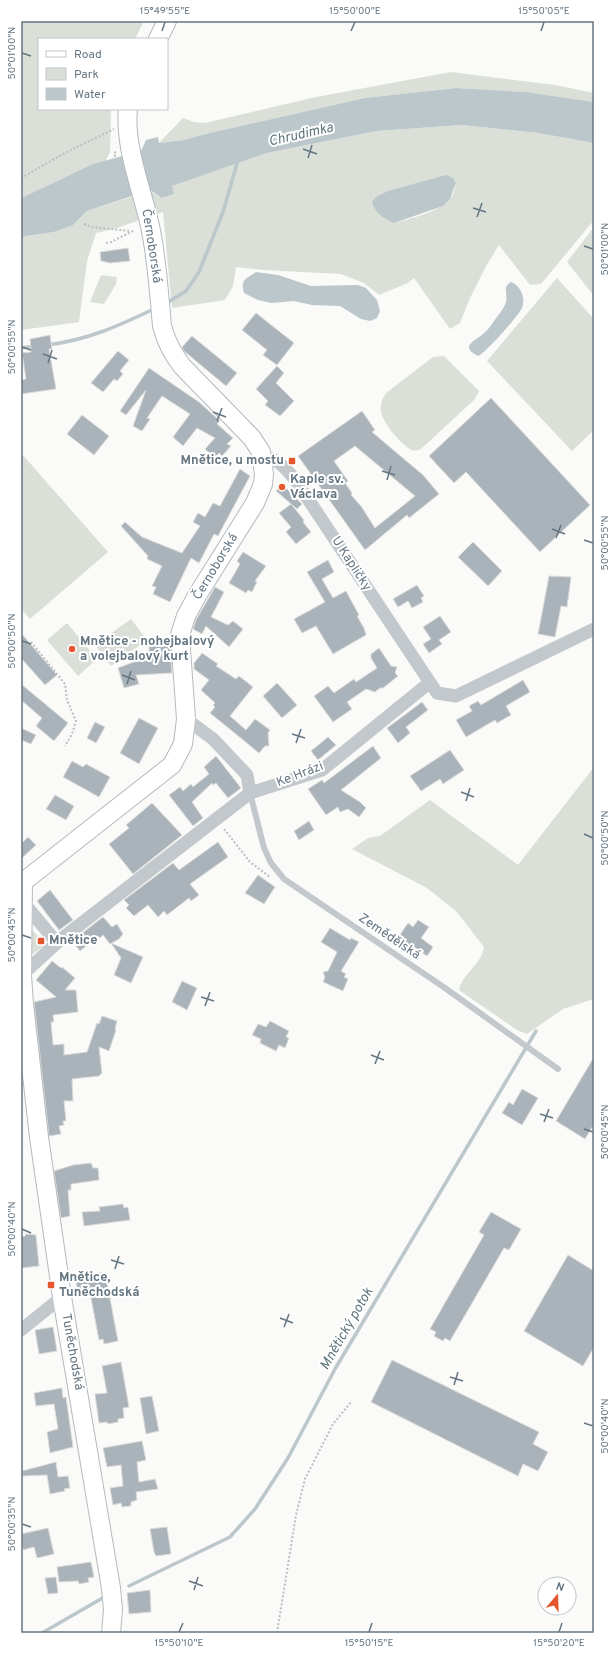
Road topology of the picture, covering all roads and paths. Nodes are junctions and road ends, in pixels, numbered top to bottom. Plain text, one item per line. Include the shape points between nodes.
1 (167, 21) edge
2 (158, 38) edge
3 (128, 116) edge
4 (114, 153) dead end
5 (116, 159) dead end
6 (21, 178) edge
7 (166, 191) dead end
8 (168, 196) dead end
9 (84, 224) dead end
10 (150, 227) junction
11 (132, 231) junction
12 (106, 243) dead end
13 (263, 458) junction
14 (594, 629) edge
15 (31, 642) dead end
16 (429, 684) junction
17 (186, 718) junction
18 (66, 746) dead end
19 (250, 793) junction
20 (214, 821) junction
21 (284, 879) junction
22 (22, 883) edge
23 (23, 902) junction
24 (57, 943) junction
25 (22, 975) junction
26 (558, 1069) dead end
27 (62, 1297) junction
28 (21, 1330) edge
29 (352, 1401) dead end
30 (111, 1633) edge
31 (277, 1633) edge

1 - 2 street
3 - 6 path
3 - 10 street, Černoborská via 130,143
4 - 5 path
7 - 8 path
9 - 11 path
10 - 11 path
10 - 13 street, Černoborská via 165,338 174,356 245,430 258,446
11 - 12 path
13 - 16 street, U Kapličky via 269,457 278,462 296,481
13 - 17 street, Černoborská via 263,484 258,498 198,594 186,616 180,635
14 - 16 street via 456,696 437,693
15 - 18 path via 65,684 67,700 76,721
16 - 19 street, Ke Hrázi via 322,770
17 - 19 street via 213,739 247,775
17 - 22 street, Černoborská via 183,744 172,765
19 - 20 street, Ke Hrázi
19 - 21 lane, Zemědělská via 264,848 271,863
20 - 21 path via 224,829 250,862 280,884
20 - 24 street, Ke Hrázi
21 - 26 lane, Zemědělská via 445,988
22 - 23 street, Černoborská
23 - 24 street
23 - 25 street, Černoborská
24 - 25 street, Ke Hrázi
25 - 27 street, Tuněchodská via 39,1137
27 - 28 street
27 - 30 street, Tuněchodská via 111,1588
29 - 31 path via 333,1424 305,1479 296,1516

